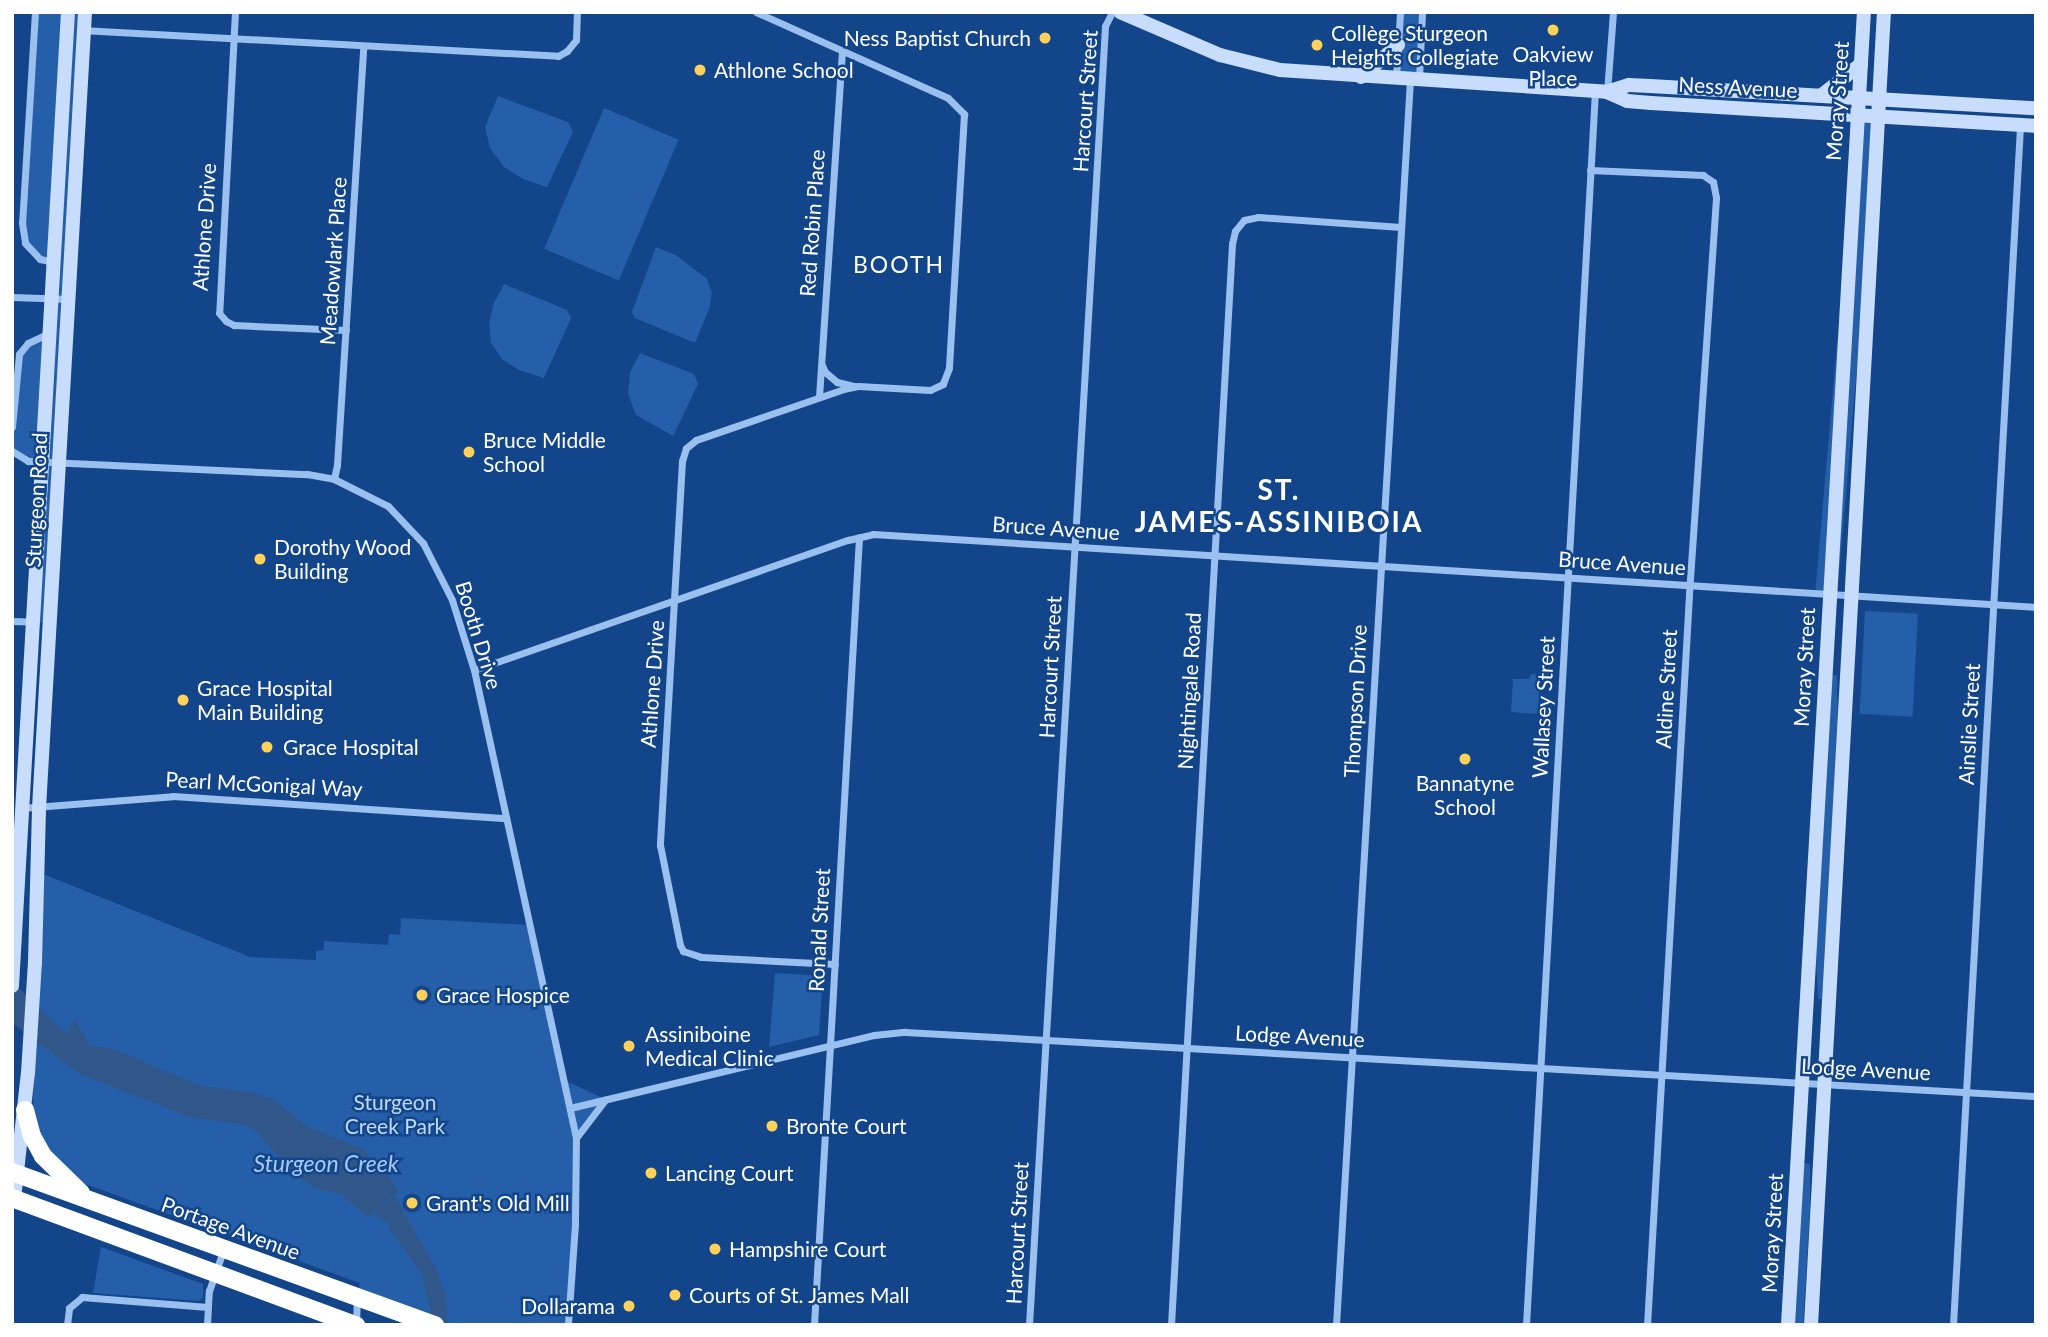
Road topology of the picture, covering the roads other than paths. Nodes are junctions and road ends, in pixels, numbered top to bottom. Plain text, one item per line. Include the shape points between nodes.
1 (35, 12) edge
2 (68, 12) edge
3 (85, 12) edge
4 (235, 12) edge
5 (577, 12) edge
6 (757, 12) edge
7 (1112, 12) edge
8 (1119, 12) edge
9 (1400, 12) edge
10 (1422, 12) edge
11 (1613, 12) edge
12 (1864, 12) edge
13 (1884, 12) edge
14 (66, 29) junction
15 (84, 30) junction
16 (234, 38) junction
17 (1398, 45) junction
18 (363, 46) junction
19 (842, 51) junction
20 (1861, 64) junction
21 (1361, 77) junction
22 (1408, 80) junction
23 (1601, 92) junction
24 (1822, 95) junction
25 (1859, 97) junction
26 (1880, 98) junction
27 (2036, 107) edge
28 (1857, 115) junction
29 (1879, 117) junction
30 (2020, 125) junction
31 (2036, 126) edge
32 (1590, 170) junction
33 (1401, 226) junction
34 (53, 262) junction
35 (12, 297) edge
36 (51, 298) junction
37 (69, 299) junction
38 (346, 330) junction
39 (48, 333) junction
40 (820, 360) junction
41 (858, 386) junction
42 (818, 397) junction
43 (12, 427) edge
44 (12, 450) edge
45 (41, 461) junction
46 (59, 461) junction
47 (334, 479) junction
48 (859, 537) junction
49 (1075, 547) junction
50 (1214, 556) junction
51 (1381, 566) junction
52 (1567, 578) junction
53 (1689, 585) junction
54 (1830, 594) junction
55 (1853, 596) junction
56 (674, 601) junction
57 (1993, 604) junction
58 (2036, 607) edge
59 (12, 621) edge
60 (31, 622) junction
61 (50, 623) junction
62 (474, 670) junction
63 (21, 808) junction
64 (39, 808) junction
65 (506, 818) junction
66 (835, 964) junction
67 (12, 986) edge
68 (1046, 1040) junction
69 (830, 1047) junction
70 (1187, 1048) junction
71 (1353, 1057) junction
72 (1542, 1067) junction
73 (1661, 1073) junction
74 (1802, 1082) junction
75 (1824, 1084) junction
76 (1966, 1092) junction
77 (2036, 1096) edge
78 (606, 1099) junction
79 (570, 1108) junction
80 (24, 1110) junction
81 (576, 1138) junction
82 (16, 1173) edge
83 (13, 1199) edge
84 (92, 1202) junction
85 (223, 1250) junction
86 (216, 1273) junction
87 (357, 1297) junction
88 (208, 1307) junction
89 (67, 1325) edge
90 (207, 1325) edge
91 (356, 1325) edge
92 (435, 1325) edge
93 (568, 1325) edge
94 (814, 1325) edge
95 (1030, 1325) edge
96 (1171, 1325) edge
97 (1336, 1325) edge
98 (1526, 1325) edge
99 (1647, 1325) edge
100 (1788, 1325) edge
101 (1811, 1325) edge
102 (1953, 1325) edge

1 - 34 street via 22,223 24,243 40,259
2 - 14 main road, Sturgeon Road
3 - 15 main road, Sturgeon Road
4 - 16 street, Athlone Drive
5 - 18 street via 576,40 558,56
6 - 19 street, Athlone Drive
7 - 49 street, Harcourt Street via 1105,26
8 - 21 main road, Ness Avenue via 1254,65
9 - 17 street, Thompson Drive
10 - 22 street, Thompson Drive
11 - 23 street, Wallasey Street
12 - 20 main road, Moray Street
13 - 26 main road, Moray Street
14 - 15 street
14 - 34 main road, Sturgeon Road
15 - 16 street
15 - 37 main road, Sturgeon Road
16 - 18 street
16 - 38 street, Athlone Drive via 219,313 234,325
17 - 21 main road
17 - 22 street, Thompson Drive
18 - 38 street, Meadowlark Place
19 - 40 street, Red Robin Place
19 - 41 street, Athlone Drive via 948,97 964,114 947,376 943,384 930,390
20 - 24 main road
20 - 25 main road, Moray Street
21 - 22 main road, Ness Avenue
22 - 23 main road, Ness Avenue
22 - 33 street, Thompson Drive
23 - 24 main road, Ness Avenue via 1629,85
23 - 28 main road, Ness Avenue via 1627,101
23 - 32 street, Wallasey Street
24 - 25 main road, Ness Avenue
25 - 26 main road, Ness Avenue
25 - 28 main road, Moray Street
26 - 27 main road, Ness Avenue
26 - 29 main road, Moray Street
28 - 29 main road, Ness Avenue
28 - 54 main road, Moray Street
29 - 30 main road, Ness Avenue
29 - 55 main road, Moray Street
30 - 31 main road, Ness Avenue
30 - 57 street, Ainslie Street
32 - 52 street, Wallasey Street
32 - 53 street, Aldine Street via 1703,175 1715,187
33 - 50 street, Nightingale Road via 1258,217 1244,220 1235,231
33 - 51 street, Thompson Drive
34 - 36 main road, Sturgeon Road
35 - 36 street
36 - 37 street
36 - 39 main road, Sturgeon Road
37 - 46 main road, Sturgeon Road
38 - 47 street, Meadowlark Place
39 - 43 street, Sturgeon Road via 19,354
39 - 45 main road, Sturgeon Road
40 - 41 street, Athlone Drive via 829,377
40 - 42 street, Red Robin Place
41 - 42 street, Athlone Drive
42 - 56 street, Athlone Drive via 696,440 686,448
44 - 45 street, Sturgeon Road via 21,459
45 - 46 street, Booth Drive
45 - 60 main road, Sturgeon Road
46 - 47 street, Booth Drive
46 - 61 main road, Sturgeon Road
47 - 62 street, Booth Drive via 388,506 423,543 452,600
48 - 49 street, Bruce Avenue via 892,534
48 - 56 street, Bruce Avenue
48 - 66 street, Ronald Street
49 - 50 street, Bruce Avenue
49 - 68 street, Harcourt Street
50 - 51 street, Bruce Avenue
50 - 70 street, Nightingale Road
51 - 52 street, Bruce Avenue
51 - 71 street, Thompson Drive
52 - 53 street, Bruce Avenue
52 - 72 street, Wallasey Street
53 - 54 street, Bruce Avenue
53 - 73 street, Aldine Street
54 - 55 street, Bruce Avenue
54 - 74 main road, Moray Street
55 - 57 street, Bruce Avenue
55 - 75 main road, Moray Street
56 - 62 street, Bruce Avenue
56 - 66 street, Athlone Drive via 660,845 680,945 683,951 701,957
57 - 58 street, Bruce Avenue
57 - 76 street, Ainslie Street
59 - 60 street
60 - 61 street
60 - 63 main road, Sturgeon Road
61 - 64 main road, Sturgeon Road
62 - 65 street, Booth Drive
63 - 64 street, Pearl McGonigal Way
63 - 67 main road, Sturgeon Road
64 - 65 street, Pearl McGonigal Way via 173,796
64 - 80 main road, Sturgeon Road via 35,962
65 - 79 street, Booth Drive
66 - 69 street, Ronald Street
68 - 69 street, Lodge Avenue via 889,1032
68 - 70 street, Lodge Avenue
68 - 95 street, Harcourt Street
69 - 78 street, Lodge Avenue
69 - 94 street, Ronald Street
70 - 71 street, Lodge Avenue
70 - 96 street, Nightingale Road
71 - 72 street, Lodge Avenue
71 - 97 street, Thompson Drive
72 - 73 street, Lodge Avenue
72 - 98 street, Wallasey Street
73 - 74 street, Lodge Avenue
73 - 99 street, Aldine Street
74 - 75 street, Lodge Avenue
74 - 100 main road, Moray Street
75 - 76 street, Lodge Avenue
75 - 101 main road, Moray Street
76 - 77 street, Lodge Avenue
76 - 102 street, Ainslie Street
78 - 79 street, Lodge Avenue
78 - 81 street
79 - 81 street, Booth Drive
80 - 82 main road, Sturgeon Road
80 - 84 highway via 43,1156
81 - 93 street, Booth Drive
82 - 83 main road, Sturgeon Road
82 - 84 highway, Portage Avenue
83 - 86 highway
84 - 85 highway, Portage Avenue
85 - 86 street
85 - 87 highway, Portage Avenue
86 - 88 street
86 - 91 highway
87 - 91 street
87 - 92 highway, Portage Avenue
88 - 89 street via 82,1297 69,1308
88 - 90 street

